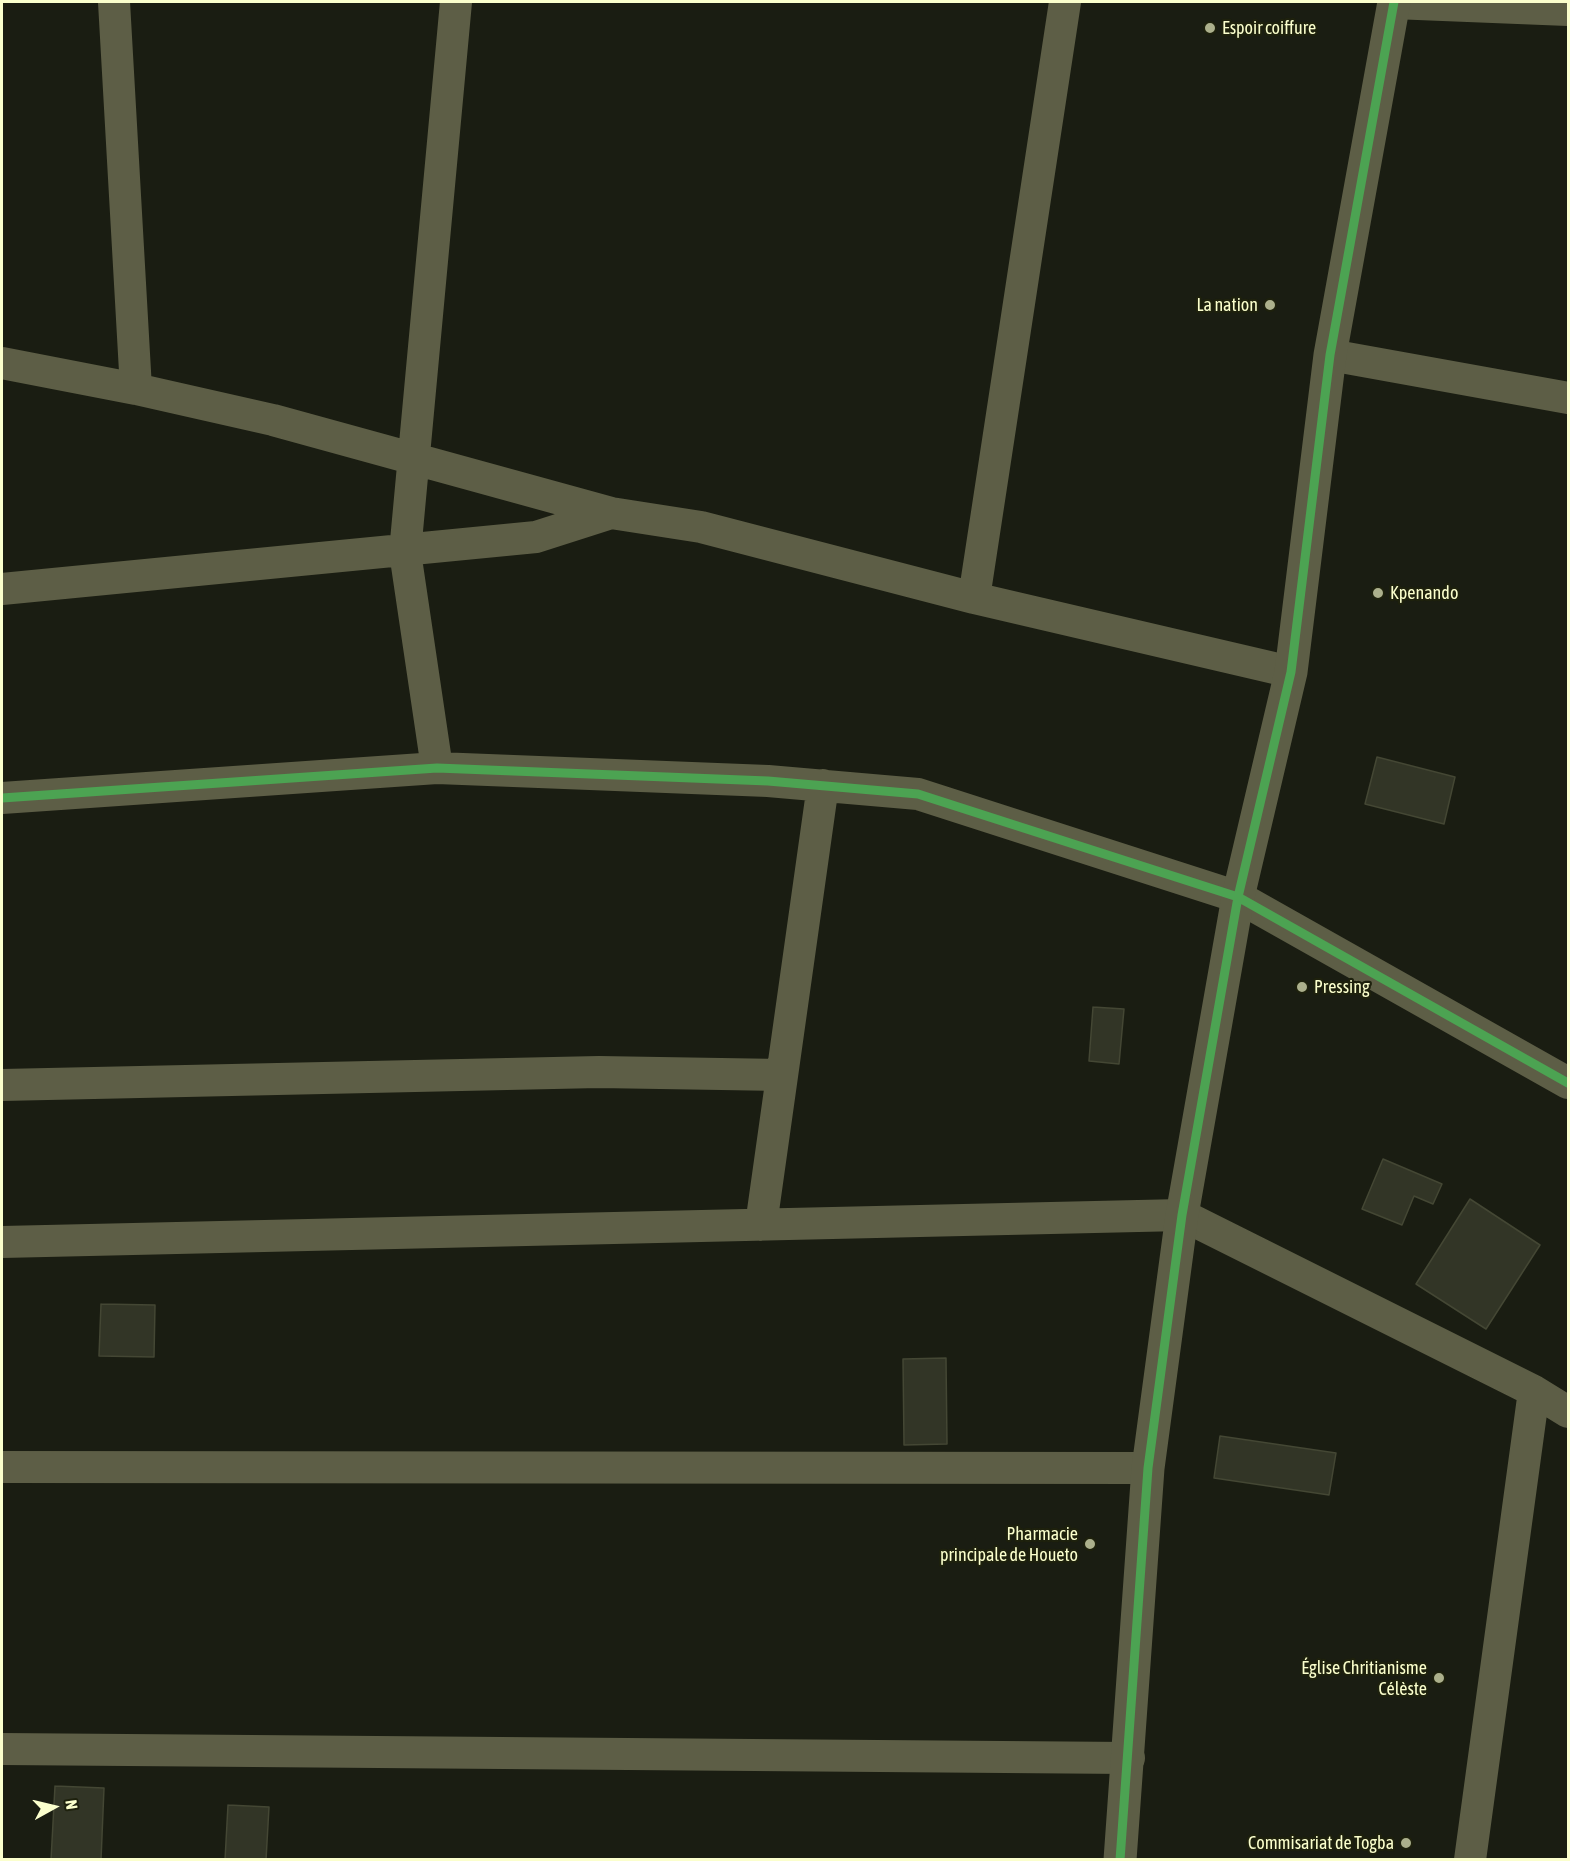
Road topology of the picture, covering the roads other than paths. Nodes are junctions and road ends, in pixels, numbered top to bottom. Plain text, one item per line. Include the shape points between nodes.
1 (114, 2) edge
2 (456, 2) edge
3 (1065, 2) edge
4 (1393, 2) edge
5 (1569, 10) edge
6 (1330, 356) junction
7 (2, 363) edge
8 (136, 389) junction
9 (1569, 398) edge
10 (412, 457) junction
11 (611, 513) junction
12 (405, 552) junction
13 (2, 589) edge
14 (974, 598) junction
15 (1291, 672) junction
16 (437, 768) junction
17 (823, 784) junction
18 (2, 798) edge
19 (1238, 897) junction
20 (782, 1075) junction
21 (1569, 1083) edge
22 (2, 1085) edge
23 (1182, 1215) junction
24 (761, 1225) junction
25 (2, 1242) edge
26 (1534, 1391) junction
27 (1569, 1412) edge
28 (2, 1467) edge
29 (1148, 1468) junction
30 (2, 1749) edge
31 (1129, 1758) junction
32 (1120, 1860) edge
33 (1470, 1860) edge

1 - 8 street
2 - 10 street
3 - 14 street
4 - 5 street
4 - 6 street
6 - 9 street
6 - 15 street
7 - 8 street
8 - 10 street
10 - 11 street
10 - 12 street
11 - 12 street via 536,537
11 - 14 street via 701,527
12 - 13 street
12 - 16 street
14 - 15 street
15 - 19 street
16 - 17 street
16 - 18 street
17 - 19 street via 918,794
17 - 20 street
19 - 21 street
19 - 23 street
20 - 22 street via 587,1073
20 - 24 street
23 - 24 street
23 - 26 street
23 - 29 street
24 - 25 street
26 - 27 street
26 - 33 street
28 - 29 street
29 - 31 street
30 - 31 street
31 - 32 street

